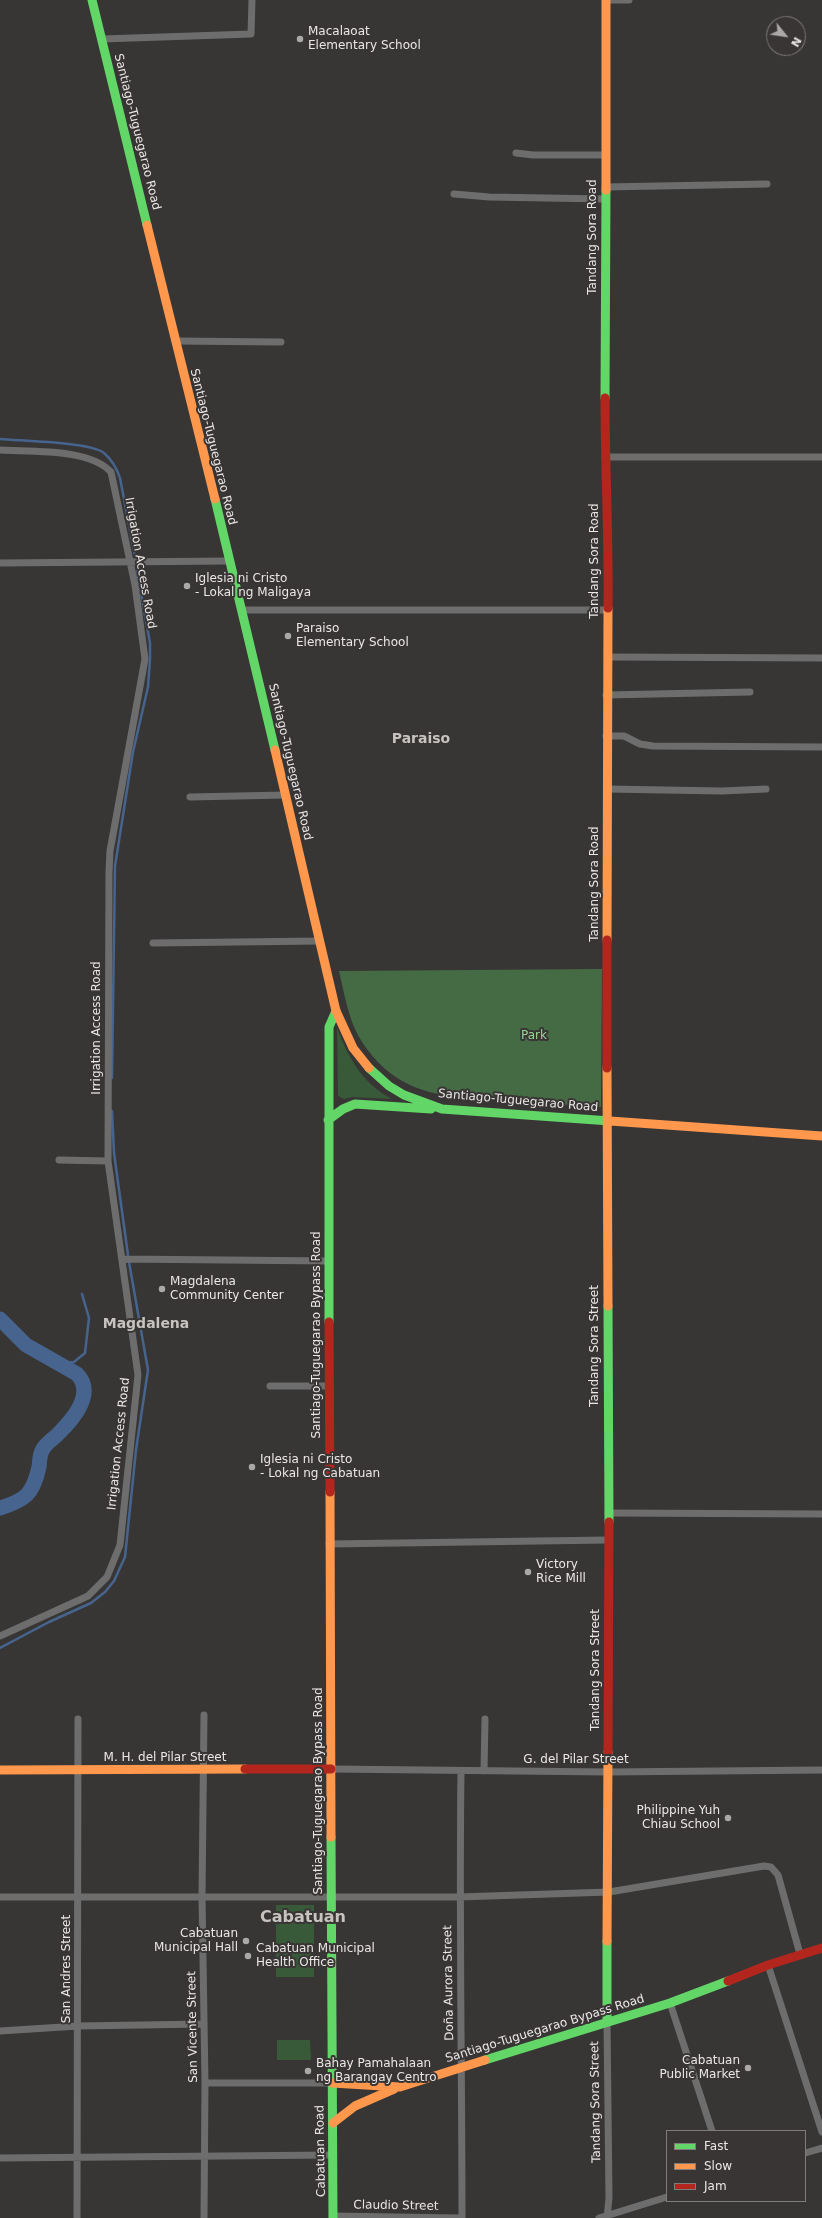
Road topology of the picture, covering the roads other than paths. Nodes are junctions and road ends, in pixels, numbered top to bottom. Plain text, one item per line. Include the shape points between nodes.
1 (92, 0) edge
2 (252, 0) edge
3 (606, 0) edge
4 (629, 0) edge
5 (102, 39) junction
6 (516, 153) dead end
7 (605, 155) junction
8 (767, 184) dead end
9 (605, 187) junction
10 (454, 194) dead end
11 (605, 199) junction
12 (175, 341) junction
13 (281, 342) dead end
14 (0, 450) edge
15 (605, 457) junction
16 (822, 457) edge
17 (229, 561) junction
18 (0, 563) edge
19 (130, 563) junction
20 (242, 610) junction
21 (608, 610) junction
22 (608, 657) junction
23 (822, 658) edge
24 (750, 692) dead end
25 (606, 695) junction
26 (606, 736) junction
27 (822, 747) edge
28 (607, 789) junction
29 (766, 789) dead end
30 (285, 795) junction
31 (190, 797) dead end
32 (320, 941) junction
33 (153, 943) dead end
34 (336, 1011) junction
35 (442, 1109) junction
36 (328, 1120) junction
37 (606, 1121) junction
38 (822, 1136) edge
39 (59, 1160) dead end
40 (108, 1161) junction
41 (122, 1259) junction
42 (329, 1261) junction
43 (270, 1386) dead end
44 (329, 1386) junction
45 (608, 1513) junction
46 (822, 1514) edge
47 (608, 1540) junction
48 (329, 1544) junction
49 (0, 1636) edge
50 (204, 1715) dead end
51 (78, 1719) dead end
52 (485, 1719) dead end
53 (331, 1769) junction
54 (0, 1770) edge
55 (78, 1770) junction
56 (202, 1770) junction
57 (822, 1770) edge
58 (461, 1771) junction
59 (484, 1771) junction
60 (608, 1772) junction
61 (608, 1892) junction
62 (78, 1896) junction
63 (202, 1896) junction
64 (0, 1897) edge
65 (459, 1897) junction
66 (331, 1898) junction
67 (822, 1948) edge
68 (800, 1954) junction
69 (768, 1965) junction
70 (670, 2003) junction
71 (607, 2021) junction
72 (204, 2024) junction
73 (78, 2026) junction
74 (0, 2031) edge
75 (462, 2067) junction
76 (205, 2083) junction
77 (332, 2083) junction
78 (400, 2087) junction
79 (333, 2123) junction
80 (712, 2130) edge
81 (822, 2132) edge
82 (822, 2148) edge
83 (806, 2153) edge
84 (332, 2154) junction
85 (203, 2155) junction
86 (76, 2156) junction
87 (0, 2158) edge
88 (666, 2197) edge
89 (333, 2217) edge
90 (607, 2217) edge
91 (77, 2218) edge
92 (204, 2218) edge
93 (458, 2218) edge
94 (462, 2218) edge
95 (599, 2218) edge

1 - 5 main road, Santiago-Tuguegarao Road
2 - 5 street via 251,34
3 - 4 street
3 - 7 main road, Tandang Sora Road
5 - 12 main road, Santiago-Tuguegarao Road
6 - 7 street
7 - 9 main road, Tandang Sora Road
8 - 9 street
9 - 11 main road, Tandang Sora Road
10 - 11 street
11 - 15 main road, Tandang Sora Road
12 - 13 street
12 - 17 main road, Santiago-Tuguegarao Road
14 - 19 street, Irrigation Access Road via 64,454 93,459 104,464 113,479
15 - 16 street
15 - 21 main road, Tandang Sora Road via 609,537
17 - 19 street
17 - 20 main road, Santiago-Tuguegarao Road
18 - 19 street
19 - 40 street, Irrigation Access Road via 140,614 145,660 110,851
20 - 21 street
20 - 30 main road, Santiago-Tuguegarao Road
21 - 22 main road, Tandang Sora Road
22 - 23 street
22 - 25 main road, Tandang Sora Road
24 - 25 street
25 - 26 main road, Tandang Sora Road
26 - 27 street via 624,736 640,744 653,746
26 - 28 main road, Tandang Sora Road
28 - 29 street via 722,792
28 - 37 main road, Tandang Sora Road
30 - 31 street
30 - 32 main road, Santiago-Tuguegarao Road
32 - 33 street
32 - 34 main road, Santiago-Tuguegarao Road
34 - 35 main road, Santiago-Tuguegarao Road via 353,1049 375,1076 401,1093
34 - 36 main road, Santiago-Tuguegarao Bypass Road via 329,1026
35 - 36 main road via 355,1104
35 - 37 main road, Santiago-Tuguegarao Road
36 - 42 main road, Santiago-Tuguegarao Bypass Road
37 - 38 main road, Santiago-Tuguegarao Road
37 - 45 main road, Tandang Sora Street
39 - 40 street
40 - 41 street, Irrigation Access Road
41 - 42 street
41 - 49 street, Irrigation Access Road via 138,1375 117,1554 107,1577 88,1596
42 - 44 main road, Santiago-Tuguegarao Bypass Road
43 - 44 street
44 - 48 main road, Santiago-Tuguegarao Bypass Road
45 - 46 street
45 - 47 main road, Tandang Sora Street
47 - 48 street
47 - 60 main road, Tandang Sora Street
48 - 53 main road, Santiago-Tuguegarao Bypass Road
50 - 56 street, San Vicente Street
51 - 55 street, San Andres Street
52 - 59 street
53 - 56 main road, M. H. del Pilar Street
53 - 58 street, G. del Pilar Street
53 - 66 main road, Santiago-Tuguegarao Bypass Road
54 - 55 main road, M. H. del Pilar Street
55 - 56 main road, M. H. del Pilar Street
55 - 62 street, San Andres Street
56 - 63 street, San Vicente Street
57 - 60 street, G. del Pilar Street
58 - 59 street, G. del Pilar Street
58 - 65 street, Doña Aurora Street
59 - 60 street, G. del Pilar Street
60 - 61 main road, Tandang Sora Street
61 - 65 street
61 - 68 street via 764,1866 771,1867 778,1875
61 - 71 main road, Tandang Sora Street
62 - 63 street
62 - 64 street
62 - 73 street, San Andres Street
63 - 66 street
63 - 72 street, San Vicente Street
65 - 66 street
65 - 75 street, Doña Aurora Street
66 - 77 main road, Santiago-Tuguegarao Bypass Road
67 - 68 main road, Santiago-Tuguegarao Bypass Road
68 - 69 main road, Santiago-Tuguegarao Bypass Road
69 - 70 main road, Santiago-Tuguegarao Bypass Road
69 - 81 street
70 - 71 main road, Santiago-Tuguegarao Bypass Road
70 - 80 street
71 - 75 main road, Santiago-Tuguegarao Bypass Road
71 - 90 street, Tandang Sora Street
72 - 73 street
72 - 76 street, San Vicente Street
73 - 74 street
73 - 86 street, San Andres Street
75 - 78 main road, Santiago-Tuguegarao Bypass Road
75 - 94 street, Doña Aurora Street
76 - 77 street
76 - 85 street, San Vicente Street
77 - 78 main road, Santiago-Tuguegarao Bypass Road
77 - 79 main road, Cabatuan Road
78 - 79 main road via 354,2106
79 - 84 main road, Cabatuan Road
82 - 83 street
84 - 85 street
84 - 89 main road, Cabatuan Road
85 - 86 street
85 - 92 street, San Vicente Street
86 - 87 street
86 - 91 street, San Andres Street
88 - 90 street
89 - 93 street, Claudio Street
90 - 95 street

